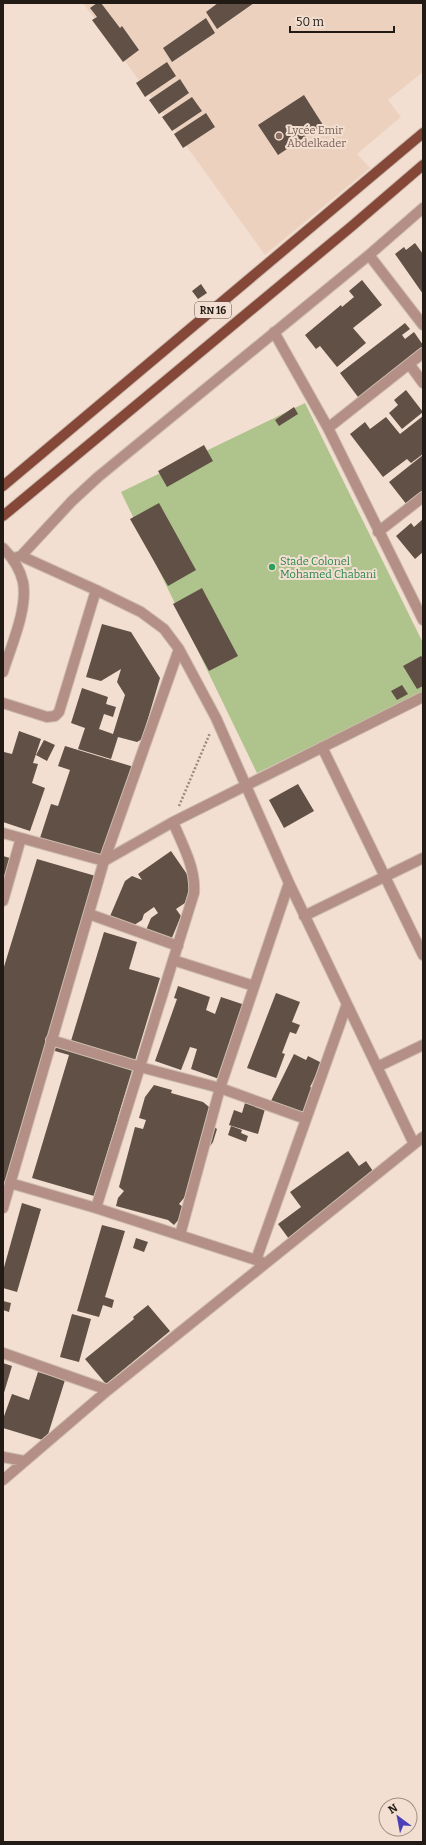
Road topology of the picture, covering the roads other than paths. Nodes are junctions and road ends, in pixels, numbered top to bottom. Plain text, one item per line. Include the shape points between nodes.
1 (423, 133) edge
2 (423, 165) edge
3 (423, 208) edge
4 (369, 255) junction
5 (423, 324) edge
6 (274, 332) junction
7 (423, 353) edge
8 (410, 365) junction
9 (423, 383) edge
10 (328, 428) junction
11 (7, 478) edge
12 (3, 486) edge
13 (423, 497) edge
14 (3, 516) edge
15 (378, 532) junction
16 (3, 548) edge
17 (17, 557) junction
18 (96, 590) junction
19 (423, 620) edge
20 (8, 645) edge
21 (179, 649) junction
22 (3, 672) edge
23 (423, 697) edge
24 (3, 703) edge
25 (322, 747) junction
26 (246, 786) junction
27 (173, 822) junction
28 (3, 832) edge
29 (21, 838) junction
30 (423, 858) edge
31 (104, 861) junction
32 (385, 876) junction
33 (289, 883) junction
34 (3, 901) edge
35 (89, 914) junction
36 (304, 916) junction
37 (178, 946) junction
38 (423, 955) edge
39 (173, 960) junction
40 (254, 986) junction
41 (346, 1004) junction
42 (51, 1040) junction
43 (423, 1045) edge
44 (140, 1067) junction
45 (377, 1067) junction
46 (220, 1088) junction
47 (306, 1119) junction
48 (423, 1137) edge
49 (414, 1144) junction
50 (10, 1183) junction
51 (3, 1208) edge
52 (96, 1208) junction
53 (180, 1235) junction
54 (260, 1262) junction
55 (3, 1353) edge
56 (108, 1390) junction
57 (3, 1457) edge
58 (24, 1462) junction
59 (3, 1480) edge

1 - 11 main road, RN 16
2 - 14 main road, RN 16 via 334,242
3 - 4 street
4 - 5 street
4 - 6 street
6 - 10 street
6 - 17 street via 98,477
7 - 8 street
8 - 9 street
8 - 10 street
10 - 15 street
11 - 12 main road, RN 16
13 - 15 street
15 - 19 street
16 - 17 street
17 - 18 street
17 - 20 street via 23,582 22,609
18 - 21 street via 141,612 164,629
18 - 24 street via 60,712 47,717
20 - 22 street
21 - 26 street via 216,718
21 - 31 street
23 - 25 street
25 - 26 street
25 - 32 street
26 - 27 street
26 - 33 street
27 - 31 street
27 - 37 street via 192,868 195,883
28 - 29 street
29 - 31 street
29 - 34 street
30 - 32 street
31 - 35 street
32 - 36 street
32 - 38 street
33 - 36 street
33 - 40 street
35 - 37 street
35 - 42 street
36 - 41 street
37 - 39 street
39 - 40 street
39 - 44 street
40 - 46 street
41 - 45 street
41 - 47 street
42 - 44 street
42 - 50 street
43 - 45 street
44 - 46 street
44 - 52 street
45 - 49 street
46 - 47 street
46 - 53 street
47 - 54 street
48 - 49 street
49 - 54 street
50 - 51 street
50 - 52 street
52 - 53 street
53 - 54 street
54 - 56 street
55 - 56 street
56 - 58 street
57 - 58 street
58 - 59 street

